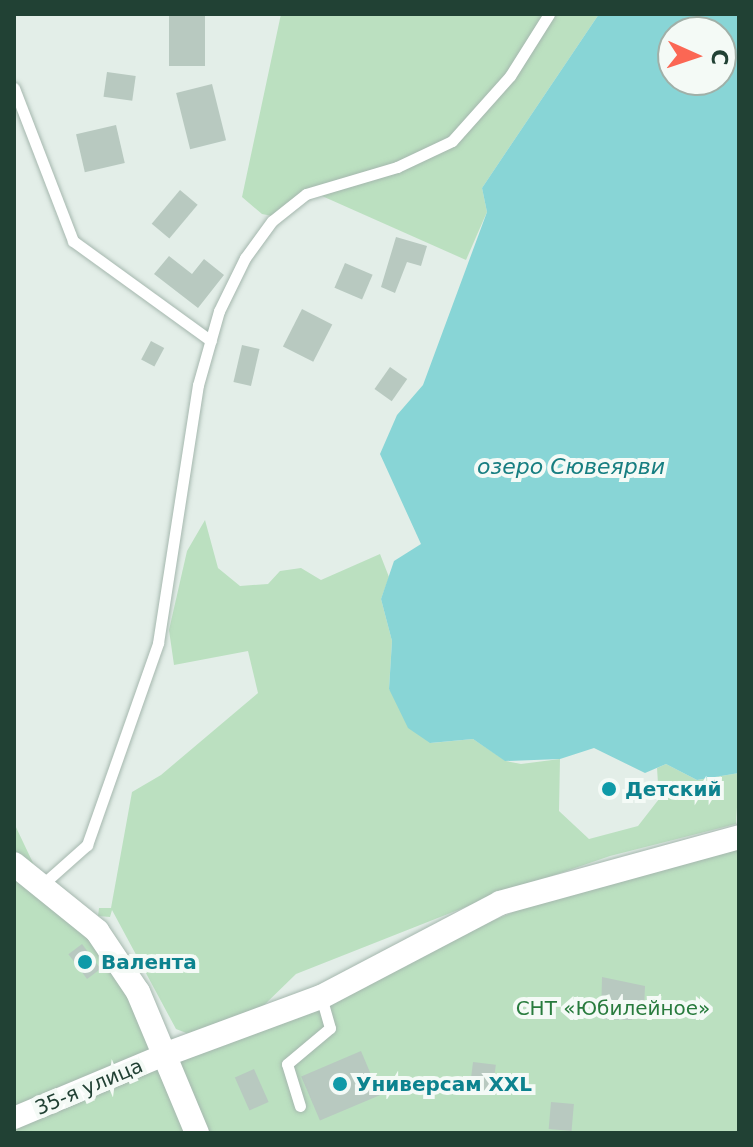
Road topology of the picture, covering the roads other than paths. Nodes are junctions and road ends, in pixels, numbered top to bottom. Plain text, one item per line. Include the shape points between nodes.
1 (549, 14) edge
2 (14, 88) edge
3 (211, 341) junction
4 (739, 837) edge
5 (14, 864) edge
6 (43, 884) junction
7 (321, 997) junction
8 (164, 1055) junction
9 (300, 1106) dead end
10 (14, 1118) edge
11 (197, 1133) edge

1 - 3 lane via 510,76 452,141 397,167 306,194 272,221 245,258
2 - 3 lane via 73,241
3 - 6 lane via 158,643 87,845
4 - 7 street via 500,903
5 - 6 street
6 - 8 street via 97,931 138,992
7 - 8 street
7 - 9 lane via 330,1028 287,1064
8 - 10 street, 35-я улица
8 - 11 street

